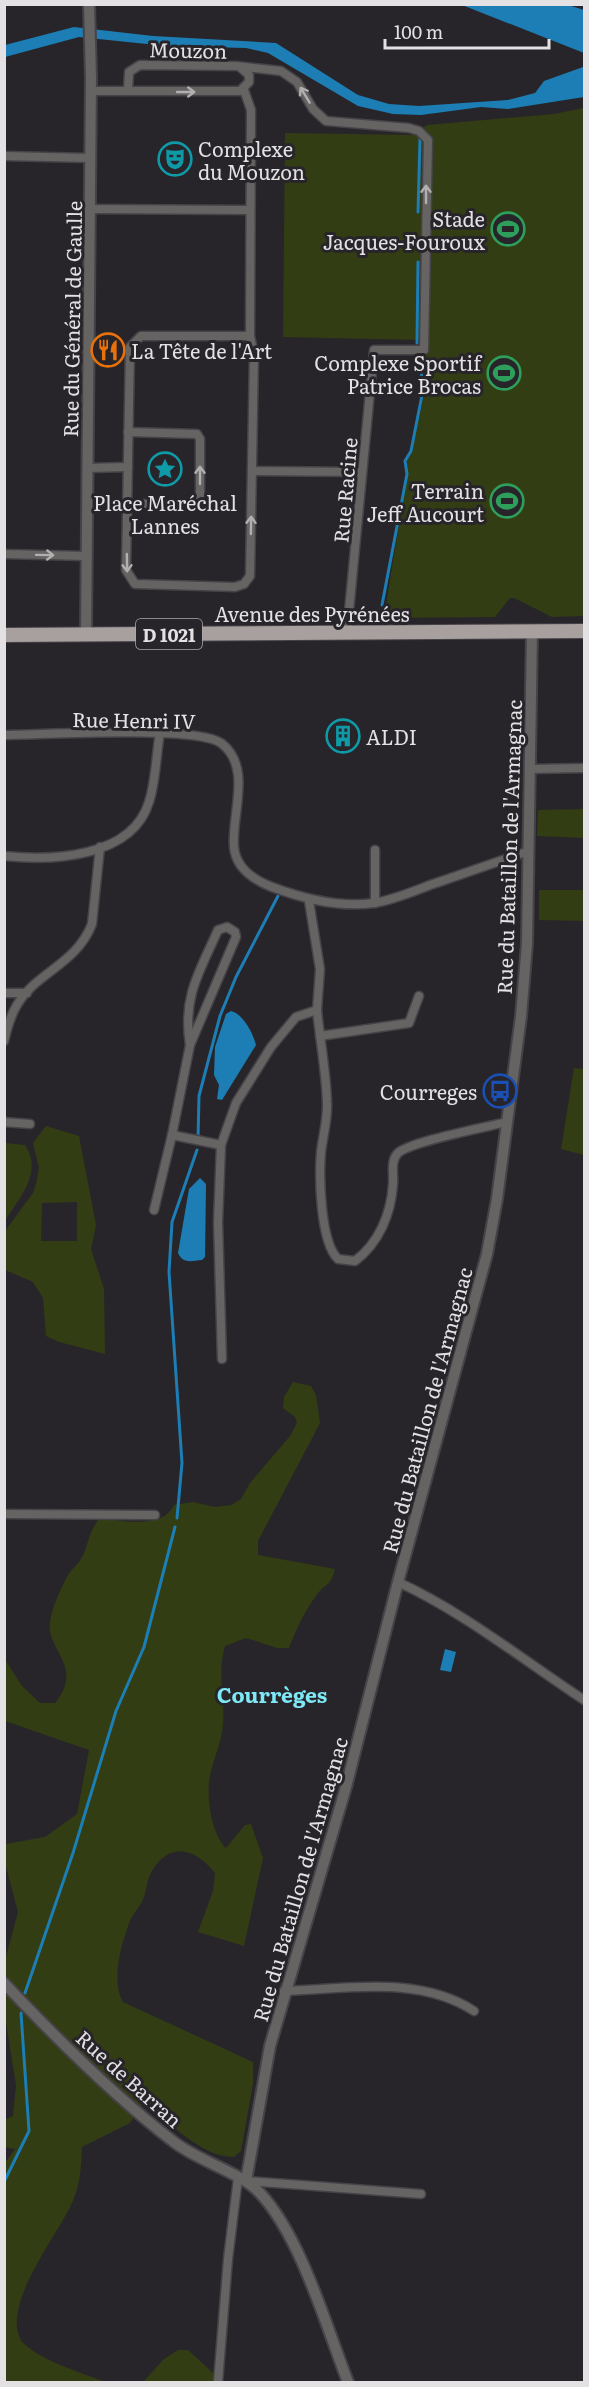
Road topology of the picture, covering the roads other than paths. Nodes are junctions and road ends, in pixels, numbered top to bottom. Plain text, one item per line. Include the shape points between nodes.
1 (88, 4) edge
2 (240, 67) junction
3 (244, 90) junction
4 (91, 91) junction
5 (128, 91) junction
6 (4, 156) edge
7 (90, 158) junction
8 (90, 209) junction
9 (250, 210) junction
10 (250, 336) junction
11 (128, 432) junction
12 (128, 467) junction
13 (87, 468) junction
14 (252, 471) junction
15 (362, 472) junction
16 (127, 504) junction
17 (4, 554) edge
18 (86, 556) junction
19 (531, 631) junction
20 (585, 631) edge
21 (347, 632) junction
22 (86, 634) junction
23 (4, 635) edge
24 (160, 733) junction
25 (4, 735) edge
26 (585, 768) edge
27 (530, 769) junction
28 (100, 847) junction
29 (375, 850) dead end
30 (529, 851) junction
31 (4, 856) edge
32 (309, 901) junction
33 (375, 903) junction
34 (4, 993) edge
35 (27, 993) junction
36 (419, 996) dead end
37 (318, 1010) junction
38 (320, 1036) junction
39 (4, 1041) edge
40 (190, 1045) junction
41 (4, 1122) edge
42 (506, 1122) junction
43 (30, 1124) dead end
44 (172, 1135) junction
45 (221, 1145) junction
46 (154, 1210) dead end
47 (222, 1359) dead end
48 (4, 1514) edge
49 (155, 1515) dead end
50 (398, 1582) junction
51 (585, 1700) edge
52 (4, 1983) edge
53 (284, 1991) junction
54 (474, 2011) dead end
55 (242, 2180) junction
56 (421, 2194) dead end
57 (218, 2382) edge
58 (348, 2382) edge

1 - 4 street, Rue du Général de Gaulle
2 - 3 street, Mouzon via 249,75
2 - 5 street, Mouzon via 135,66 129,72
15 -> 2 street, Rue Racine via 374,350 424,350 428,140 409,128 326,121 291,76 281,71
5 -> 3 street
3 - 9 street, Mouzon via 251,110
4 - 5 street
4 - 7 street, Rue du Général de Gaulle
6 - 7 street
7 - 8 street, Rue du Général de Gaulle
8 - 9 street
8 - 13 street, Rue du Général de Gaulle
9 - 10 street, Mouzon
10 - 11 street via 136,339 130,347
10 - 14 street via 254,356
11 - 12 street
16 -> 11 street via 195,504 200,498 197,434
12 - 13 street
12 - 16 street
13 - 18 street, Rue du Général de Gaulle
14 - 15 street
16 -> 14 street via 126,570 135,584 241,586 250,576
15 - 21 street, Rue Racine
17 -> 18 street
18 - 22 street, Rue du Général de Gaulle
19 - 20 main road, Avenue des Pyrénées / D 1021
19 - 21 main road, Avenue des Pyrénées / D 1021
19 - 27 street, Rue du Bataillon de l'Armagnac
21 - 22 main road, Avenue des Pyrénées / D 1021
22 - 23 main road, Avenue des Pyrénées / D 1021
24 - 25 street, Rue Henri IV
24 - 28 street via 149,802 142,818 119,840
24 - 32 street, Rue Henri IV via 210,737 223,745 234,760 238,779 234,848 238,863 260,882
26 - 27 street
27 - 30 street, Rue du Bataillon de l'Armagnac
28 - 31 street via 57,857
28 - 35 street via 92,924 87,935 71,957
29 - 33 street
30 - 33 street, Rue Henri IV
30 - 42 street, Rue du Bataillon de l'Armagnac via 522,1006
32 - 33 street, Rue Henri IV
32 - 37 street via 320,969
34 - 35 street
35 - 39 street via 17,1005
36 - 38 street via 409,1023
37 - 38 street
37 - 45 street via 296,1017 271,1047 236,1103
38 - 42 street via 327,1102 321,1189 329,1245 338,1259 355,1261 384,1227 397,1154 413,1146
40 - 40 street via 236,937 227,927 218,930 189,995
40 - 44 street
41 - 43 street
42 - 50 street, Rue du Bataillon de l'Armagnac via 487,1254
44 - 45 street
44 - 46 street
45 - 47 street via 218,1222
48 - 49 street
50 - 51 street via 467,1619
50 - 53 street, Rue du Bataillon de l'Armagnac via 346,1787
52 - 55 street, Rue de Barran via 146,2119 184,2149
53 - 54 street via 412,1988 454,1998
53 - 55 street, Rue du Bataillon de l'Armagnac
55 - 56 street
55 - 57 street via 228,2259
55 - 58 street, Rue de Barran via 260,2193 291,2240

